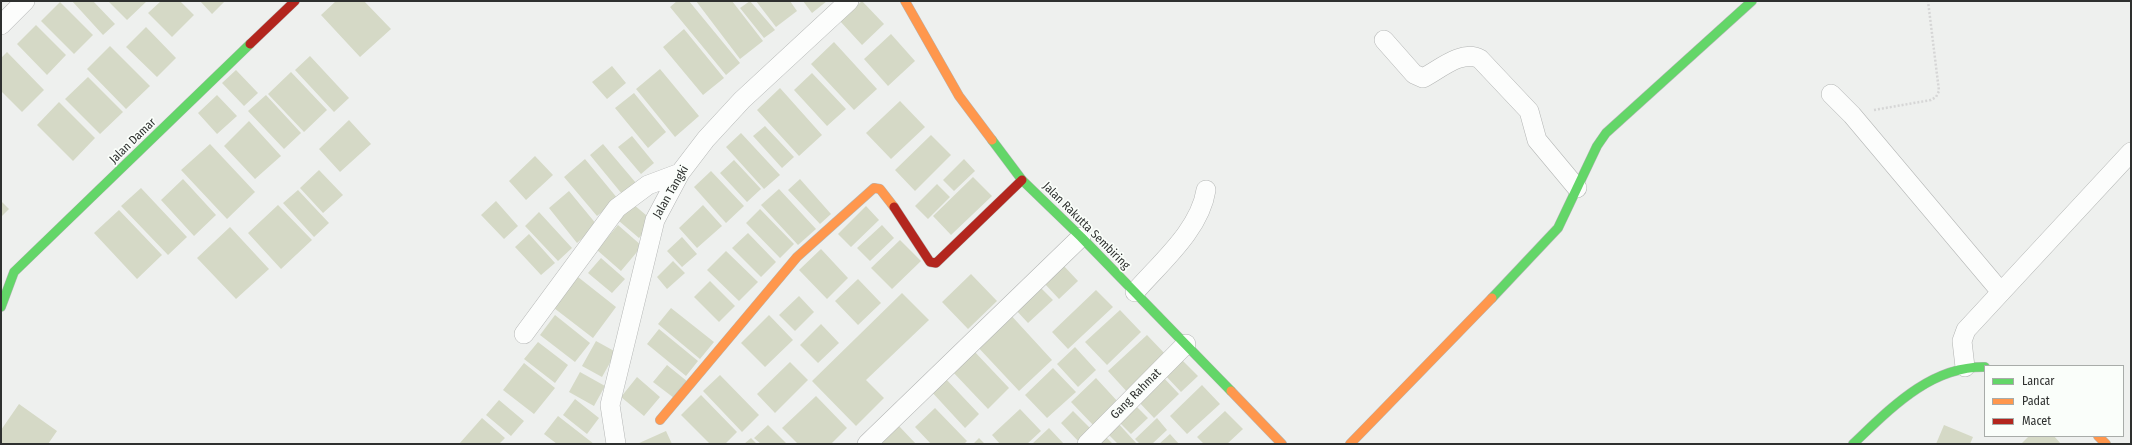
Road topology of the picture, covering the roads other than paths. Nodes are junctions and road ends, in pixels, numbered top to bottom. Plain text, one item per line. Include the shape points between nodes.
1 (25, 1) edge
2 (295, 1) edge
3 (849, 1) edge
4 (905, 1) edge
5 (1752, 1) edge
6 (1, 25) edge
7 (1384, 40) dead end
8 (1831, 94) dead end
9 (2131, 152) edge
10 (680, 173) junction
11 (1022, 180) junction
12 (1578, 188) junction
13 (1206, 190) dead end
14 (1082, 238) junction
15 (1135, 292) junction
16 (2001, 292) junction
17 (1, 305) edge
18 (524, 334) dead end
19 (1186, 344) junction
20 (1965, 367) junction
21 (1984, 367) edge
22 (660, 420) dead end
23 (616, 444) edge
24 (867, 444) edge
25 (1087, 444) edge
26 (1282, 444) edge
27 (1350, 444) edge
28 (1853, 444) edge

1 - 6 street
2 - 17 street, Jalan Damar via 14,272
3 - 10 street, Jalan Tangki via 742,100 706,139
4 - 11 street, Jalan Rakutta Sembiring via 959,96
5 - 12 street via 1606,133 1597,146
7 - 12 street via 1420,78 1466,55 1480,59 1529,111 1537,140
8 - 16 street via 1852,115
9 - 16 street
10 - 18 street via 648,185 617,208
10 - 23 street, Jalan Tangki via 655,220 610,405
11 - 14 street, Jalan Rakutta Sembiring
11 - 22 street via 936,263 930,262 884,194 880,189 874,188 797,257
12 - 27 street via 1558,228 1425,370
13 - 15 street via 1198,214 1187,231
14 - 15 street, Jalan Rakutta Sembiring
14 - 24 street
15 - 19 street, Jalan Rakutta Sembiring
16 - 20 street via 1966,330 1962,341
19 - 25 street, Gang Rahmat
19 - 26 street, Jalan Rakutta Sembiring
20 - 21 street
20 - 28 street via 1940,375 1910,393

